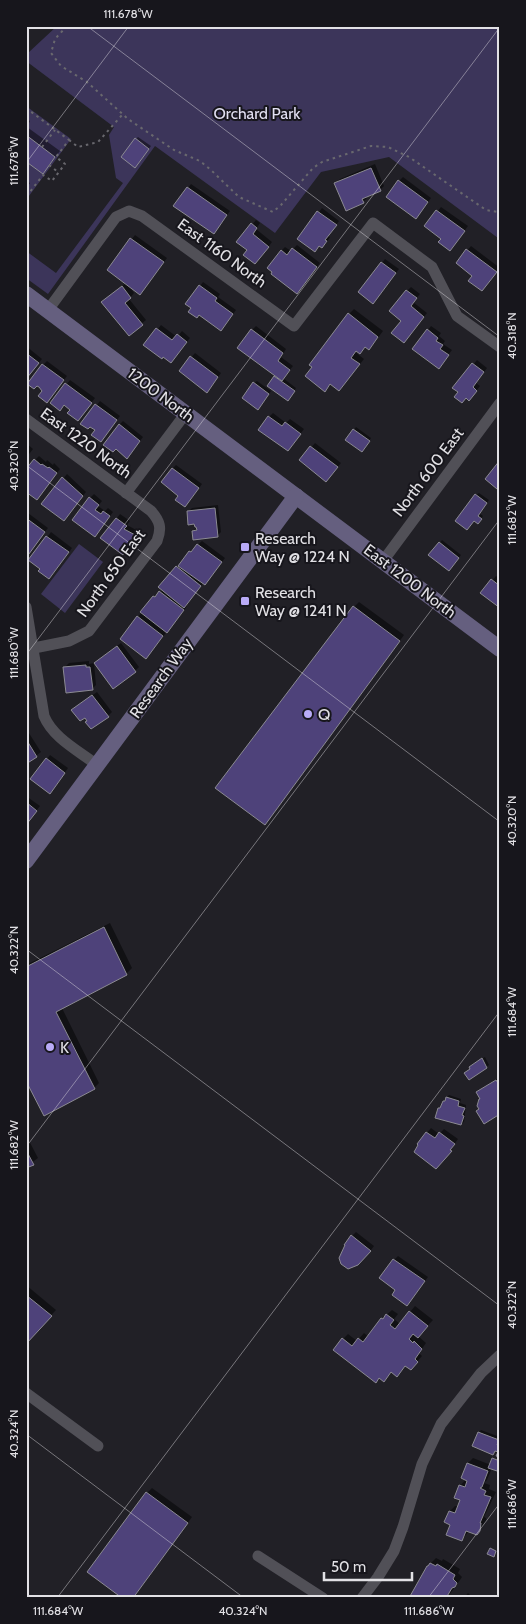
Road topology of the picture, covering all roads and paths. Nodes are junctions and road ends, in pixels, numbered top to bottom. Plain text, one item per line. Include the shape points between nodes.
1 (67, 26) edge
2 (26, 108) edge
3 (124, 114) junction
4 (55, 130) junction
5 (69, 140) junction
6 (42, 147) dead end
7 (49, 165) dead end
8 (58, 172) junction
9 (26, 197) edge
10 (500, 211) edge
11 (26, 294) edge
12 (48, 310) junction
13 (500, 347) edge
14 (500, 403) edge
15 (186, 413) junction
16 (26, 419) edge
17 (126, 493) junction
18 (296, 496) junction
19 (383, 561) junction
20 (26, 607) edge
21 (34, 648) junction
22 (500, 649) edge
23 (98, 765) junction
24 (26, 861) edge
25 (500, 1355) edge
26 (26, 1394) edge
27 (98, 1446) dead end
28 (258, 1556) dead end
29 (323, 1598) edge
30 (362, 1598) edge

1 - 3 path via 55,39 51,53 61,66 87,82
2 - 4 path
3 - 5 path via 98,142 78,147
3 - 10 path via 174,150 200,161 240,197 273,212 313,168 371,146 388,147 409,157 486,210
4 - 5 path
4 - 6 path
5 - 8 path via 56,157 65,164
7 - 8 path
8 - 9 path via 52,181 43,174
11 - 12 street, 1200 North
12 - 13 street, East 1160 North via 116,218 129,211 142,216 294,326 373,223 432,267 457,316
12 - 15 street, 1200 North
14 - 19 street, North 600 East
15 - 17 street
15 - 18 street, 1200 North
16 - 17 street, East 1220 North
17 - 21 street, North 650 East via 157,518 161,526 157,541 89,631 69,641
18 - 19 street, East 1200 North
18 - 23 street, Research Way
19 - 22 street, East 1200 North
20 - 21 street
21 - 23 street via 47,723
23 - 24 street, Research Way
25 - 30 street via 481,1373 441,1424 422,1464 394,1551
26 - 27 street
28 - 29 street

